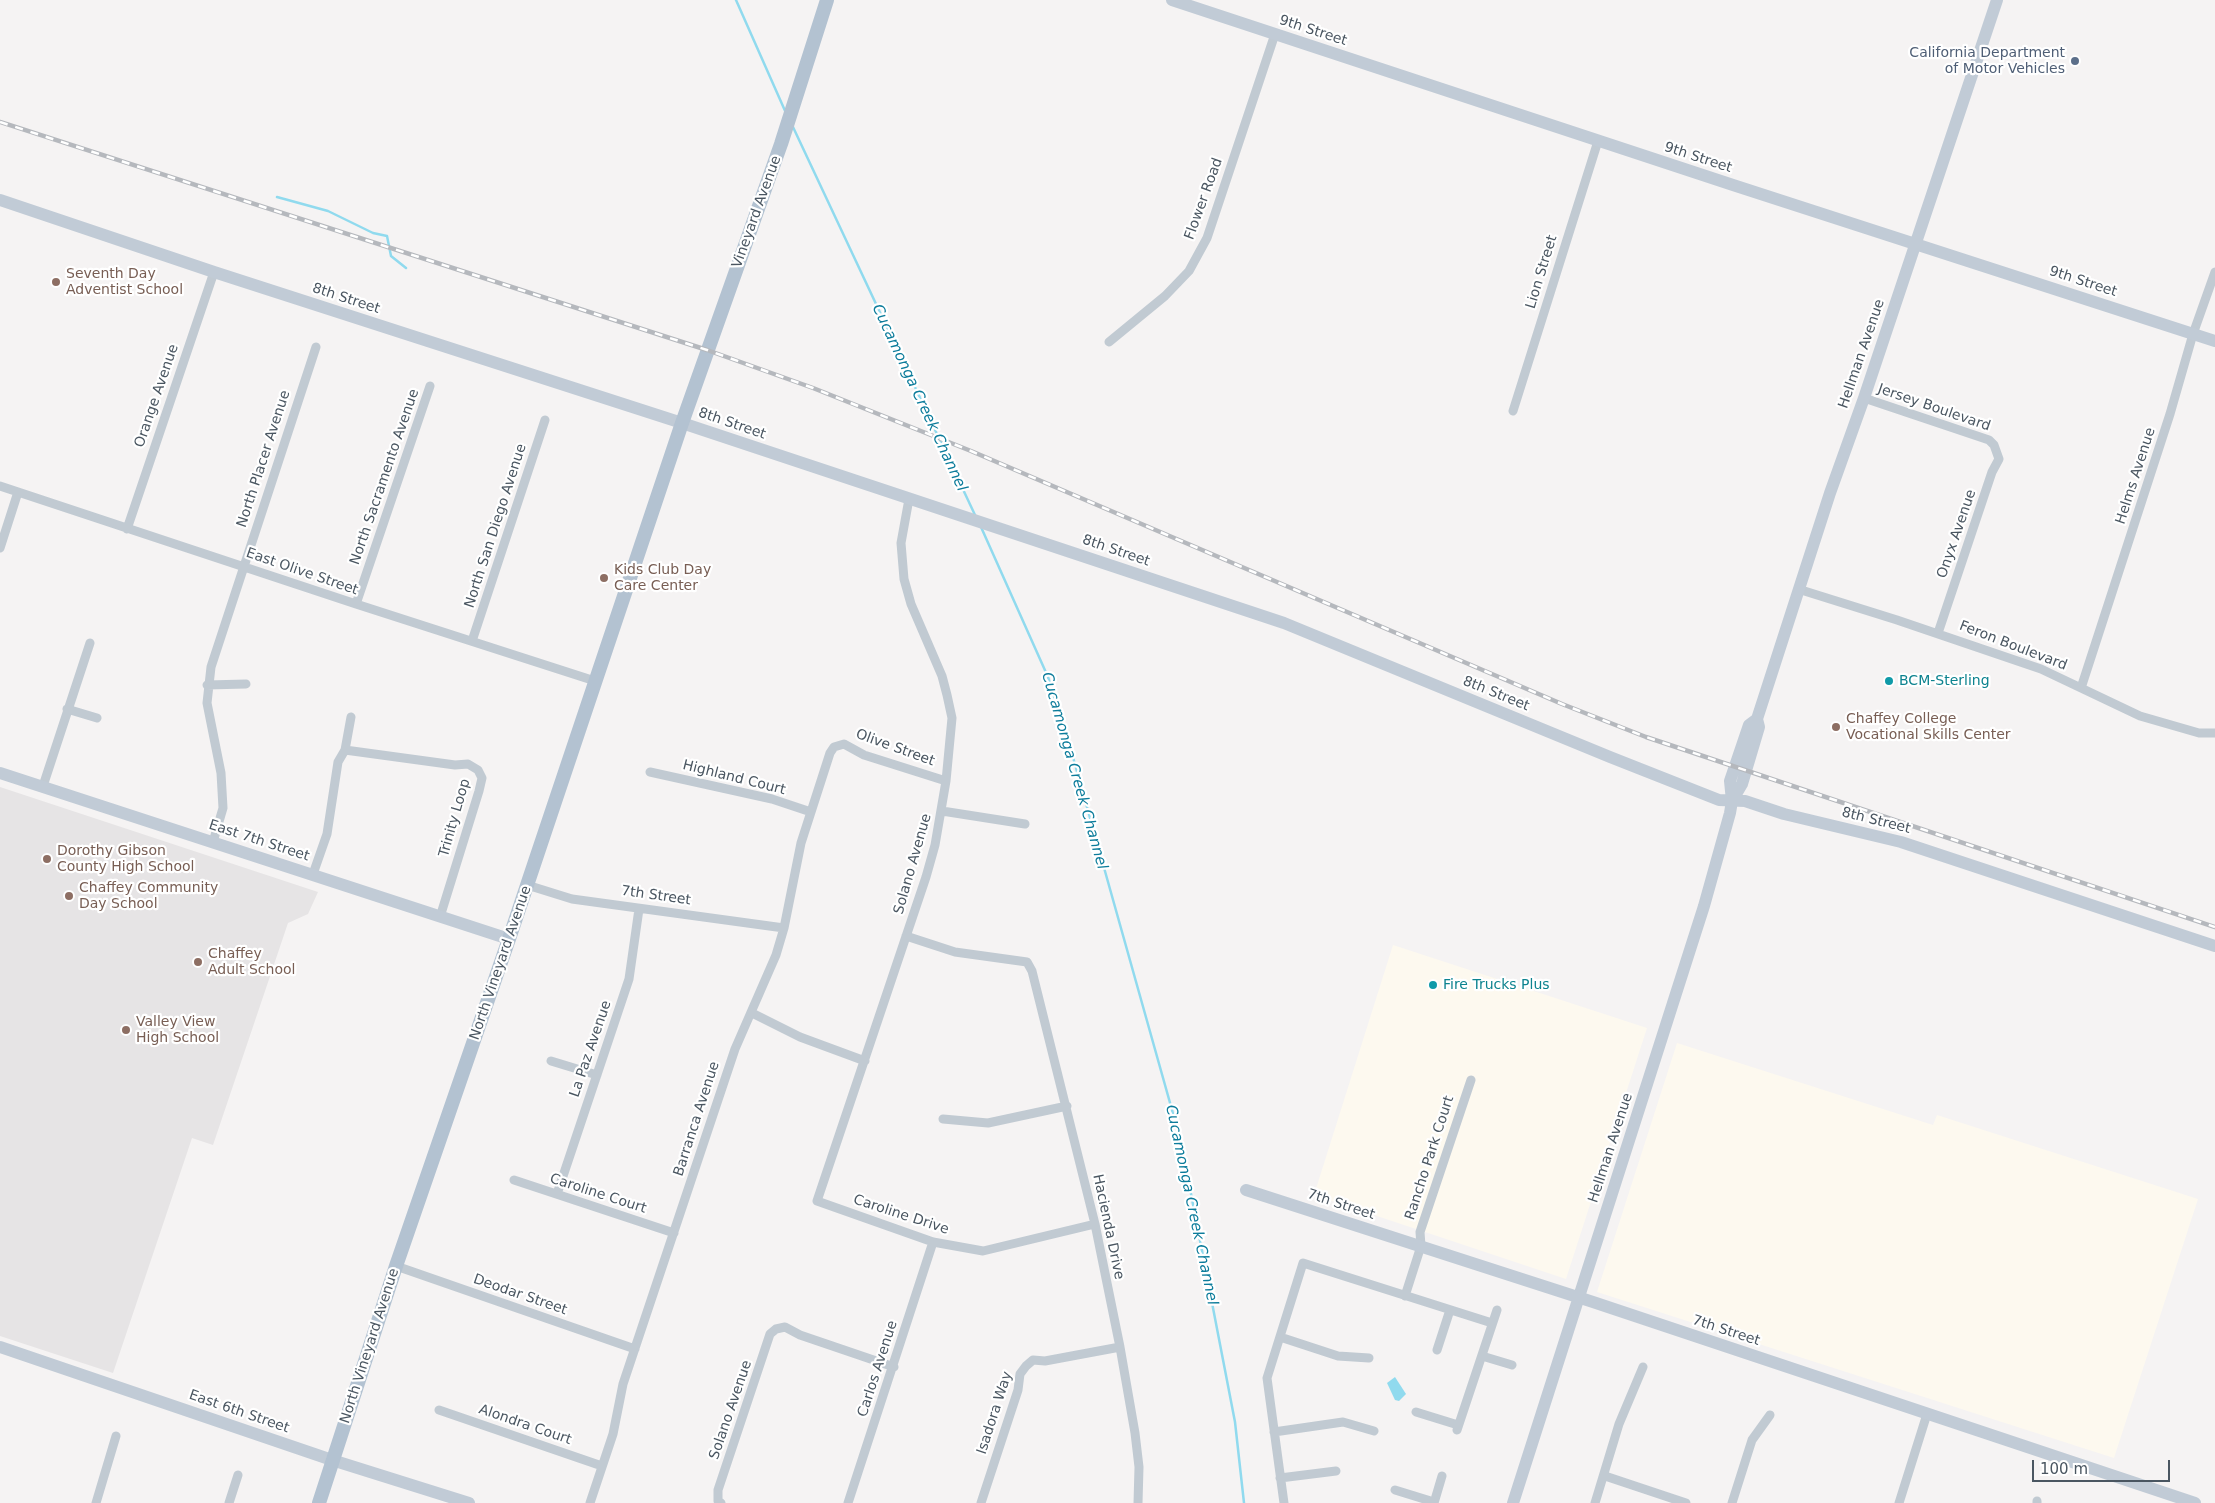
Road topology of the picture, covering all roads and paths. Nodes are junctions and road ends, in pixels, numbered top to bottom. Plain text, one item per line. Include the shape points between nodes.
1 (827, 0) edge
2 (1172, 0) edge
3 (1997, 0) edge
4 (1275, 34) junction
5 (1598, 141) junction
6 (0, 200) edge
7 (1915, 243) junction
8 (214, 272) junction
9 (2215, 272) edge
10 (2193, 334) junction
11 (2215, 341) edge
12 (1109, 342) dead end
13 (316, 348) dead end
14 (430, 386) dead end
15 (1864, 398) junction
16 (1512, 411) dead end
17 (546, 420) dead end
18 (682, 423) junction
19 (1994, 445) joint
20 (0, 486) edge
21 (18, 492) junction
22 (909, 499) junction
23 (127, 529) junction
24 (0, 548) edge
25 (243, 566) junction
26 (1798, 589) junction
27 (356, 604) junction
28 (1938, 633) junction
29 (472, 641) junction
30 (90, 643) dead end
31 (595, 681) junction
32 (246, 684) dead end
33 (207, 685) junction
34 (2081, 688) junction
35 (67, 709) junction
36 (351, 716) dead end
37 (97, 718) dead end
38 (2215, 732) edge
39 (834, 747) joint
40 (345, 750) junction
41 (650, 772) dead end
42 (0, 773) edge
43 (946, 781) junction
44 (43, 786) junction
45 (1732, 801) junction
46 (942, 811) junction
47 (811, 812) junction
48 (1025, 824) dead end
49 (212, 842) junction
50 (313, 874) junction
51 (527, 885) junction
52 (639, 909) junction
53 (440, 917) junction
54 (784, 928) junction
55 (906, 936) junction
56 (509, 939) junction
57 (2215, 946) edge
58 (752, 1013) junction
59 (551, 1061) dead end
60 (865, 1061) junction
61 (597, 1075) junction
62 (1470, 1080) dead end
63 (1067, 1106) junction
64 (943, 1119) dead end
65 (514, 1180) dead end
66 (1246, 1190) dead end
67 (557, 1194) junction
68 (817, 1201) joint
69 (1095, 1224) junction
70 (674, 1233) junction
71 (932, 1242) junction
72 (1421, 1246) junction
73 (396, 1266) junction
74 (1405, 1296) junction
75 (1579, 1298) junction
76 (1450, 1310) junction
77 (1497, 1310) dead end
78 (1492, 1323) junction
79 (1280, 1337) junction
80 (0, 1347) edge
81 (1120, 1347) junction
82 (635, 1349) junction
83 (1437, 1350) dead end
84 (1482, 1356) junction
85 (1369, 1358) dead end
86 (1512, 1365) dead end
87 (894, 1367) junction
88 (1643, 1367) dead end
89 (439, 1410) dead end
90 (1416, 1412) dead end
91 (1927, 1414) junction
92 (1770, 1415) dead end
93 (1374, 1431) dead end
94 (1274, 1432) junction
95 (116, 1436) dead end
96 (332, 1460) junction
97 (602, 1466) junction
98 (1336, 1471) dead end
99 (238, 1475) dead end
100 (1442, 1476) dead end
101 (1605, 1476) junction
102 (1280, 1478) junction
103 (1395, 1490) dead end
104 (2168, 1499) edge
105 (720, 1502) edge
106 (96, 1503) edge
107 (229, 1503) edge
108 (319, 1503) edge
109 (469, 1503) edge
110 (590, 1503) edge
111 (848, 1503) edge
112 (981, 1503) edge
113 (1138, 1503) edge
114 (1284, 1503) edge
115 (1434, 1503) edge
116 (1512, 1503) edge
117 (1595, 1503) edge
118 (1686, 1503) edge
119 (1732, 1503) edge
120 (1899, 1503) edge
121 (2196, 1503) edge

1 - 18 main road, Vineyard Avenue via 781,144
2 - 4 street, 9th Street
3 - 7 street, Hellman Avenue
4 - 5 street, 9th Street
4 - 12 street, Flower Road via 1207,238 1189,271 1165,296
5 - 7 street, 9th Street
5 - 16 street, Lion Street
6 - 8 street, 8th Street
7 - 10 street, 9th Street
7 - 15 street, Hellman Avenue
8 - 18 street, 8th Street
8 - 23 street, Orange Avenue
9 - 10 street, Helms Avenue
10 - 11 street, 9th Street
10 - 34 street, Helms Avenue
13 - 25 street, North Placer Avenue
14 - 27 street, North Sacramento Avenue
15 - 19 street, Jersey Boulevard via 1974,434
15 - 26 street, Hellman Avenue
17 - 29 street, North San Diego Avenue
18 - 22 street, 8th Street
18 - 31 main road, North Vineyard Avenue
19 - 28 street, Onyx Avenue via 1999,459
20 - 21 street, East Olive Street
21 - 23 street, East Olive Street
21 - 24 street
22 - 43 street, Solano Avenue via 901,543 904,579 948,695 952,718
22 - 45 street, 8th Street via 1284,624 1656,776 1720,800
23 - 25 street, East Olive Street
25 - 27 street, East Olive Street
25 - 33 street, North Placer Avenue
26 - 28 street, Feron Boulevard
26 - 45 street, Hellman Avenue via 1757,719 1749,725 1730,781
27 - 29 street, East Olive Street
28 - 34 street, Feron Boulevard via 2041,669
29 - 31 street, East Olive Street
30 - 35 street
31 - 51 main road, North Vineyard Avenue
32 - 33 street
33 - 49 street, North Placer Avenue via 207,703 222,773 224,808
34 - 38 street, Feron Boulevard via 2140,716 2199,733
35 - 37 street
35 - 44 street
36 - 40 street
39 - 43 street, Olive Street via 844,744 864,755
39 - 47 street, Barranca Avenue
40 - 50 street via 338,762 327,834
40 - 53 street, Trinity Loop via 468,764 478,770 482,778 479,791
41 - 47 street, Highland Court via 772,799
42 - 44 street, East 7th Street
43 - 46 street, Solano Avenue
44 - 49 street, East 7th Street
45 - 57 street, 8th Street via 1901,842
45 - 75 street, Hellman Avenue via 1704,906
46 - 48 street
46 - 55 street, Solano Avenue via 926,877
47 - 54 street, Barranca Avenue via 800,843
49 - 50 street, East 7th Street
50 - 53 street, East 7th Street
51 - 52 street, 7th Street via 572,900
51 - 56 main road, North Vineyard Avenue
52 - 54 street, 7th Street
52 - 61 street, La Paz Avenue via 629,979
53 - 56 street, East 7th Street
54 - 58 street, Barranca Avenue
55 - 60 street, Solano Avenue
55 - 63 street, Hacienda Drive via 955,952 1026,962 1032,971
56 - 73 main road, North Vineyard Avenue
58 - 60 street via 800,1037
58 - 70 street, Barranca Avenue via 735,1049
59 - 61 street
60 - 68 street, Solano Avenue
61 - 67 street, La Paz Avenue
62 - 72 street, Rancho Park Court via 1420,1232
63 - 64 street via 988,1123
63 - 69 street, Hacienda Drive
65 - 67 street, Caroline Court
66 - 72 street, 7th Street
67 - 70 street, Caroline Court
68 - 71 street, Caroline Drive
69 - 71 street, Caroline Drive via 982,1251
69 - 81 street, Hacienda Drive
70 - 82 street, Barranca Avenue
71 - 87 street, Carlos Avenue
72 - 74 street, Rancho Park Court
72 - 75 street, 7th Street
73 - 82 street, Deodar Street
73 - 96 main road, North Vineyard Avenue
74 - 76 street
74 - 79 street via 1303,1263
75 - 91 street, 7th Street
75 - 116 street, Hellman Avenue
76 - 78 street
76 - 83 street
77 - 78 street
78 - 84 street
79 - 85 street via 1338,1356
79 - 94 street via 1267,1378
80 - 96 street, East 6th Street
81 - 112 street, Isadora Way via 1045,1361 1034,1360 1026,1366 1020,1374 1018,1390
81 - 113 street, Hacienda Drive via 1136,1434
82 - 97 street, Barranca Avenue
84 - 86 street
84 - 90 street via 1457,1428
87 - 105 street, Solano Avenue via 785,1327 776,1329 770,1334 718,1490
87 - 111 street, Carlos Avenue
88 - 101 street via 1619,1424
89 - 97 street, Alondra Court
91 - 104 street, 7th Street
91 - 120 street
92 - 119 street via 1752,1440
93 - 94 street via 1343,1422
94 - 102 street
95 - 106 street
96 - 108 main road, North Vineyard Avenue
96 - 109 street, East 6th Street
97 - 110 street, Barranca Avenue
98 - 102 street
99 - 107 street
100 - 115 street
101 - 117 street
101 - 118 street
102 - 114 street
103 - 115 street
104 - 121 street, 7th Street

